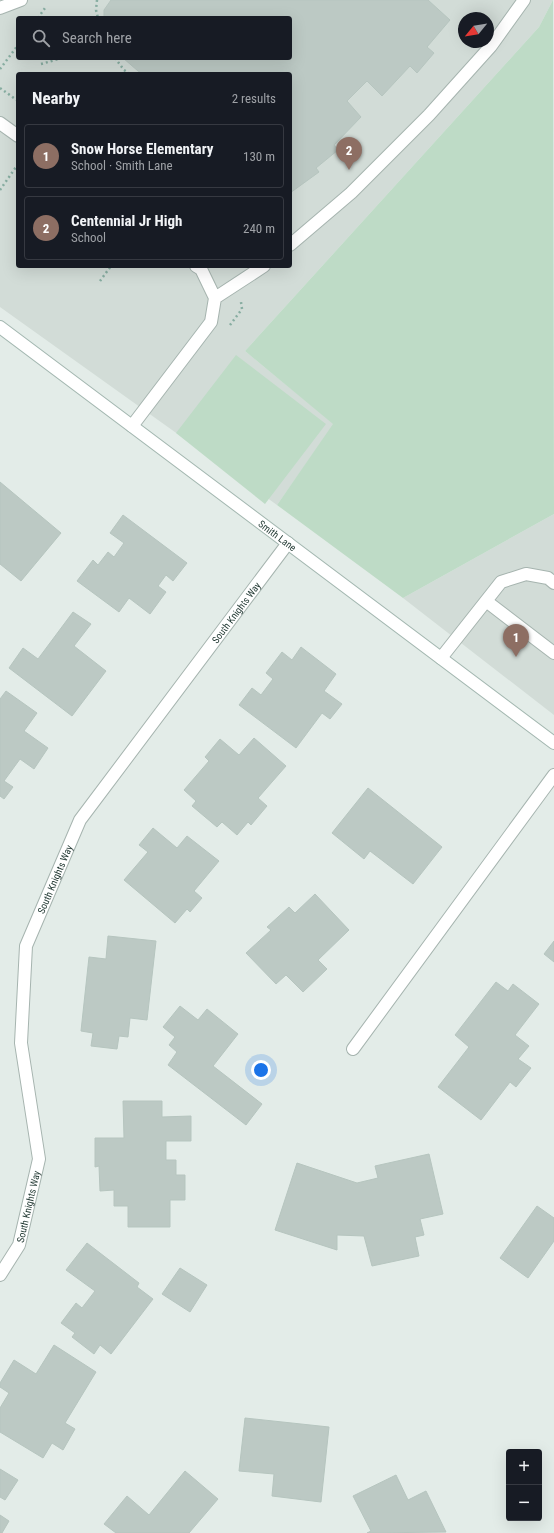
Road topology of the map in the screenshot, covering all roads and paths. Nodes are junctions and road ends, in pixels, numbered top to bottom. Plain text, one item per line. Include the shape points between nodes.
1 (21, 0) edge
2 (97, 0) edge
3 (524, 0) edge
4 (0, 8) edge
5 (45, 8) dead end
6 (39, 16) edge
7 (98, 16) edge
8 (16, 48) edge
9 (55, 60) edge
10 (116, 60) edge
11 (41, 64) dead end
12 (0, 69) edge
13 (126, 72) edge
14 (0, 88) edge
15 (16, 100) edge
16 (0, 123) edge
17 (16, 135) edge
18 (16, 167) dead end
19 (0, 190) edge
20 (292, 243) edge
21 (110, 268) edge
22 (198, 268) edge
23 (261, 268) edge
24 (100, 281) dead end
25 (215, 298) junction
26 (0, 327) edge
27 (132, 426) junction
28 (288, 543) junction
29 (554, 583) edge
30 (486, 601) junction
31 (554, 653) edge
32 (441, 658) junction
33 (554, 743) edge
34 (554, 775) edge
35 (353, 1049) dead end
36 (0, 1275) edge

1 - 4 street
2 - 7 path
3 - 20 street via 490,46 430,115 351,193
5 - 6 path
8 - 12 path
9 - 11 path
10 - 13 path
14 - 15 path
16 - 17 street
18 - 19 path
21 - 24 path
22 - 25 street
23 - 25 street
25 - 27 street via 211,322
26 - 27 street, Smith Lane
27 - 28 street, Smith Lane
28 - 32 street, Smith Lane
28 - 36 street, South Knights Way via 80,820 26,946 21,1043 39,1159 19,1245
29 - 30 street via 548,578 526,574 501,582
30 - 31 street
30 - 32 street
32 - 33 street, Smith Lane
34 - 35 street

